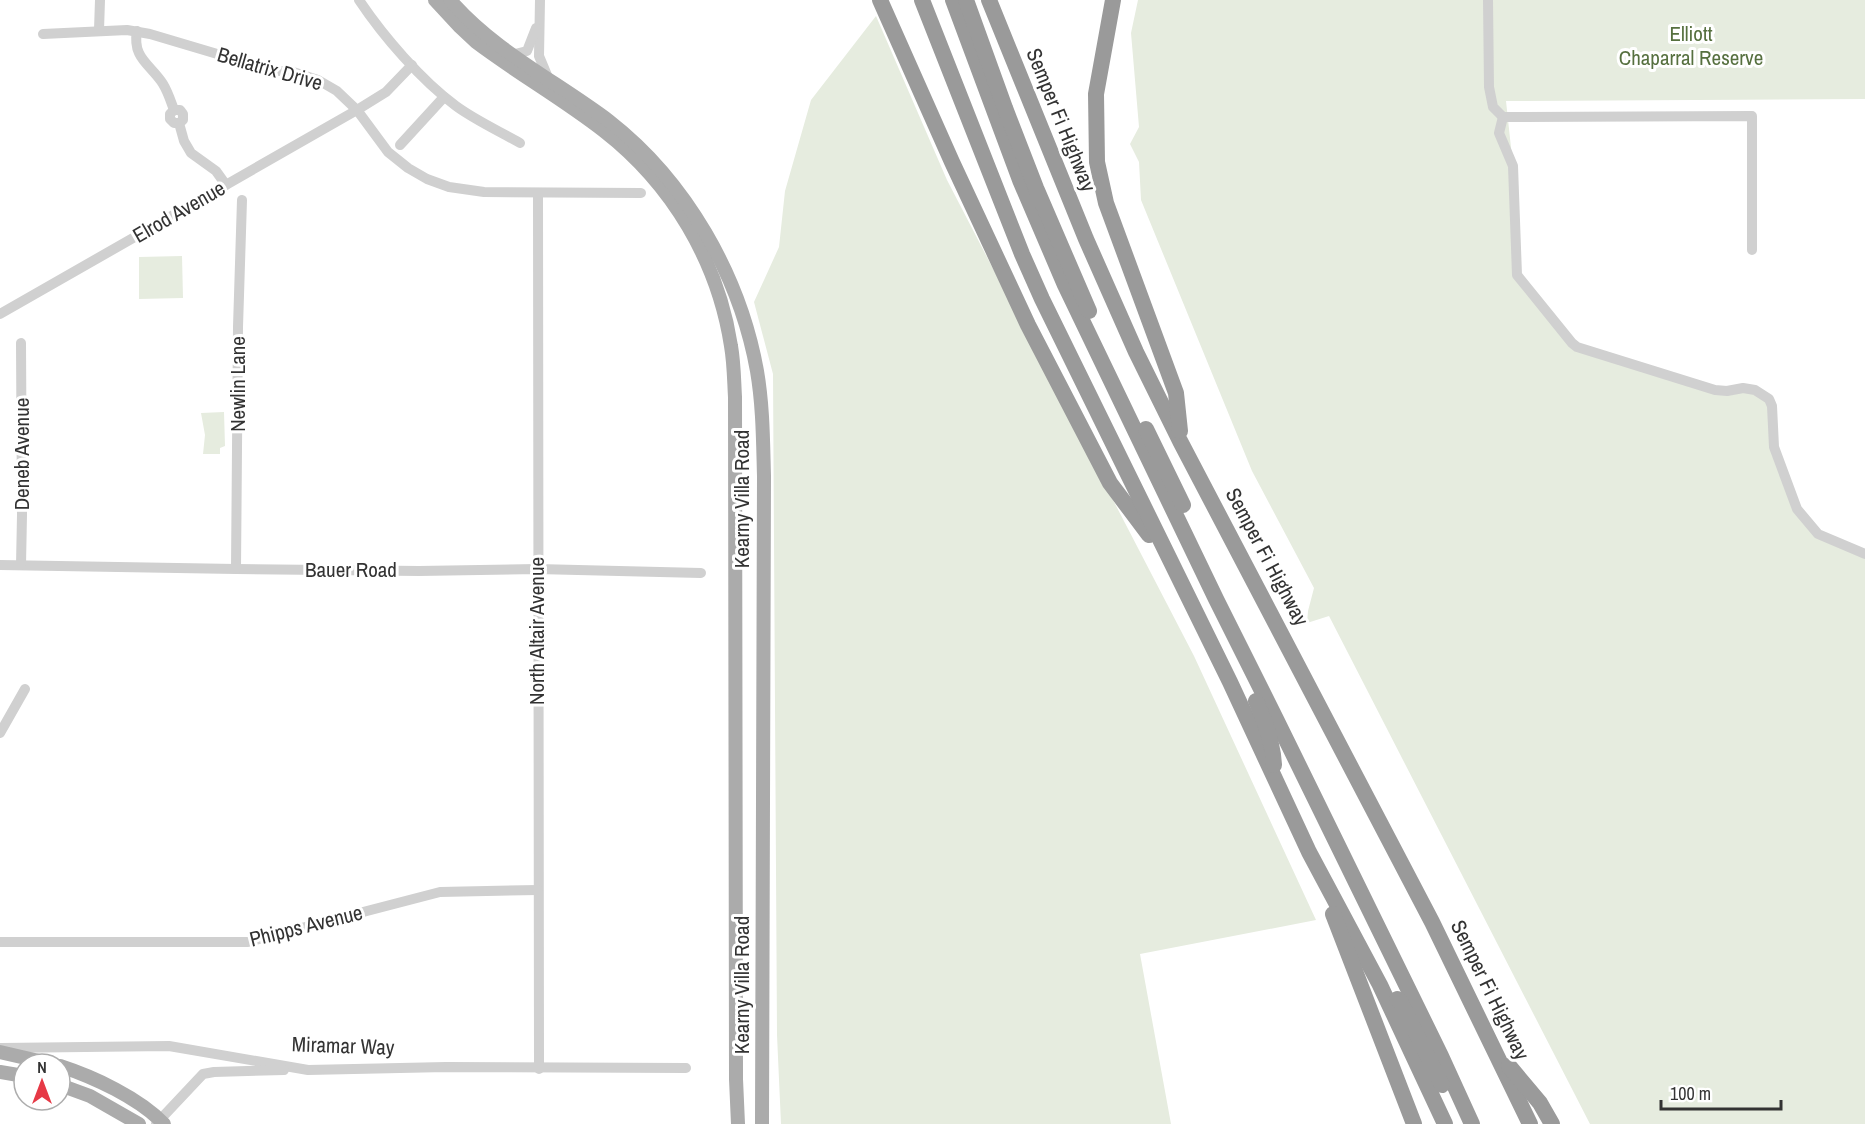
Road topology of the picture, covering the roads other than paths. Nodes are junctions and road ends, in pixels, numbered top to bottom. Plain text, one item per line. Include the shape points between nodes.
1 (100, 0) edge
2 (359, 0) edge
3 (435, 0) edge
4 (450, 0) edge
5 (540, 0) edge
6 (880, 0) edge
7 (922, 0) edge
8 (953, 0) edge
9 (966, 0) edge
10 (989, 0) edge
11 (1113, 0) edge
12 (1488, 0) edge
13 (540, 16) junction
14 (99, 30) junction
15 (137, 31) junction
16 (43, 34) dead end
17 (504, 50) junction
18 (412, 64) junction
19 (549, 80) junction
20 (444, 97) junction
21 (357, 110) junction
22 (1503, 117) junction
23 (520, 143) dead end
24 (400, 145) dead end
25 (226, 185) junction
26 (538, 193) junction
27 (641, 193) dead end
28 (242, 200) dead end
29 (1752, 250) dead end
30 (0, 314) edge
31 (21, 343) dead end
32 (1180, 441) junction
33 (1865, 554) edge
34 (0, 565) edge
35 (21, 565) junction
36 (236, 569) junction
37 (537, 569) junction
38 (701, 573) dead end
39 (1176, 573) junction
40 (1230, 627) junction
41 (25, 689) dead end
42 (0, 733) edge
43 (1274, 780) junction
44 (1309, 852) junction
45 (538, 890) junction
46 (0, 942) edge
47 (1380, 985) junction
48 (0, 1050) edge
49 (1494, 1050) junction
50 (686, 1068) dead end
51 (538, 1069) junction
52 (72, 1070) edge
53 (308, 1070) junction
54 (736, 1079) junction
55 (72, 1089) edge
56 (160, 1123) edge
57 (139, 1124) edge
58 (729, 1124) edge
59 (738, 1124) edge
60 (762, 1124) edge
61 (1414, 1124) edge
62 (1444, 1124) edge
63 (1462, 1124) edge
64 (1472, 1124) edge
65 (1484, 1124) edge
66 (1530, 1124) edge
67 (1552, 1124) edge

1 - 14 street
2 - 18 street
3 - 54 main road, Kearny Villa Road via 483,47 605,131 631,154 673,203 691,231 722,304 732,348 735,397
4 - 17 main road, Kearny Villa Road
5 - 13 street
6 - 39 highway via 1033,334 1110,483
7 - 39 highway via 1042,299
8 - 40 highway via 1020,180 1065,285
9 - 65 highway via 1036,188 1102,341
10 - 32 highway, Semper Fi Highway via 1086,239
11 - 32 highway via 1096,94 1097,162 1106,203 1176,393
12 - 22 street via 1489,87 1492,107
13 - 17 street via 527,51 515,54
13 - 19 street via 539,56
14 - 15 street, Bellatrix Drive
14 - 16 street, Bellatrix Drive
15 - 21 street, Bellatrix Drive via 251,67 290,71 318,80
15 - 25 street via 136,49 140,57 164,86 174,110 183,114 179,123 184,141 191,153 216,171
17 - 19 main road, Kearny Villa Road
18 - 20 street
18 - 21 street, Elrod Avenue via 386,92
19 - 60 main road, Kearny Villa Road via 623,133 659,169 686,204 726,275 744,321 756,370 763,421 764,476
20 - 23 street
20 - 24 street
21 - 25 street, Elrod Avenue
21 - 26 street, Bellatrix Drive via 388,152 427,179 467,190
22 - 29 street via 1752,116
22 - 33 street via 1499,133 1513,166 1517,275 1572,344 1715,390 1743,388 1769,399 1774,447 1797,508 1818,534
25 - 30 street, Elrod Avenue
26 - 27 street, Bellatrix Drive
26 - 37 street, North Altair Avenue
28 - 36 street, Newlin Lane
31 - 35 street, Deneb Avenue
32 - 49 highway, Semper Fi Highway via 1426,911
34 - 35 street, Bauer Road
35 - 36 street, Bauer Road
36 - 37 street, Bauer Road
37 - 38 street, Bauer Road
37 - 45 street, North Altair Avenue
39 - 43 highway
40 - 43 highway via 1242,668 1264,718 1273,752
40 - 64 highway
41 - 42 street
43 - 44 highway
44 - 47 highway
44 - 61 highway
45 - 46 street, Phipps Avenue via 440,892 248,942
45 - 51 street, North Altair Avenue
47 - 62 highway
47 - 63 highway via 1400,1001
48 - 53 street, Miramar Way via 169,1046
49 - 66 highway, Semper Fi Highway
49 - 67 highway via 1540,1103
50 - 51 street, Miramar Way
51 - 53 street, Miramar Way
52 - 56 main road via 123,1095
53 - 56 street via 203,1074
54 - 58 main road
54 - 59 main road, Kearny Villa Road
55 - 57 main road

